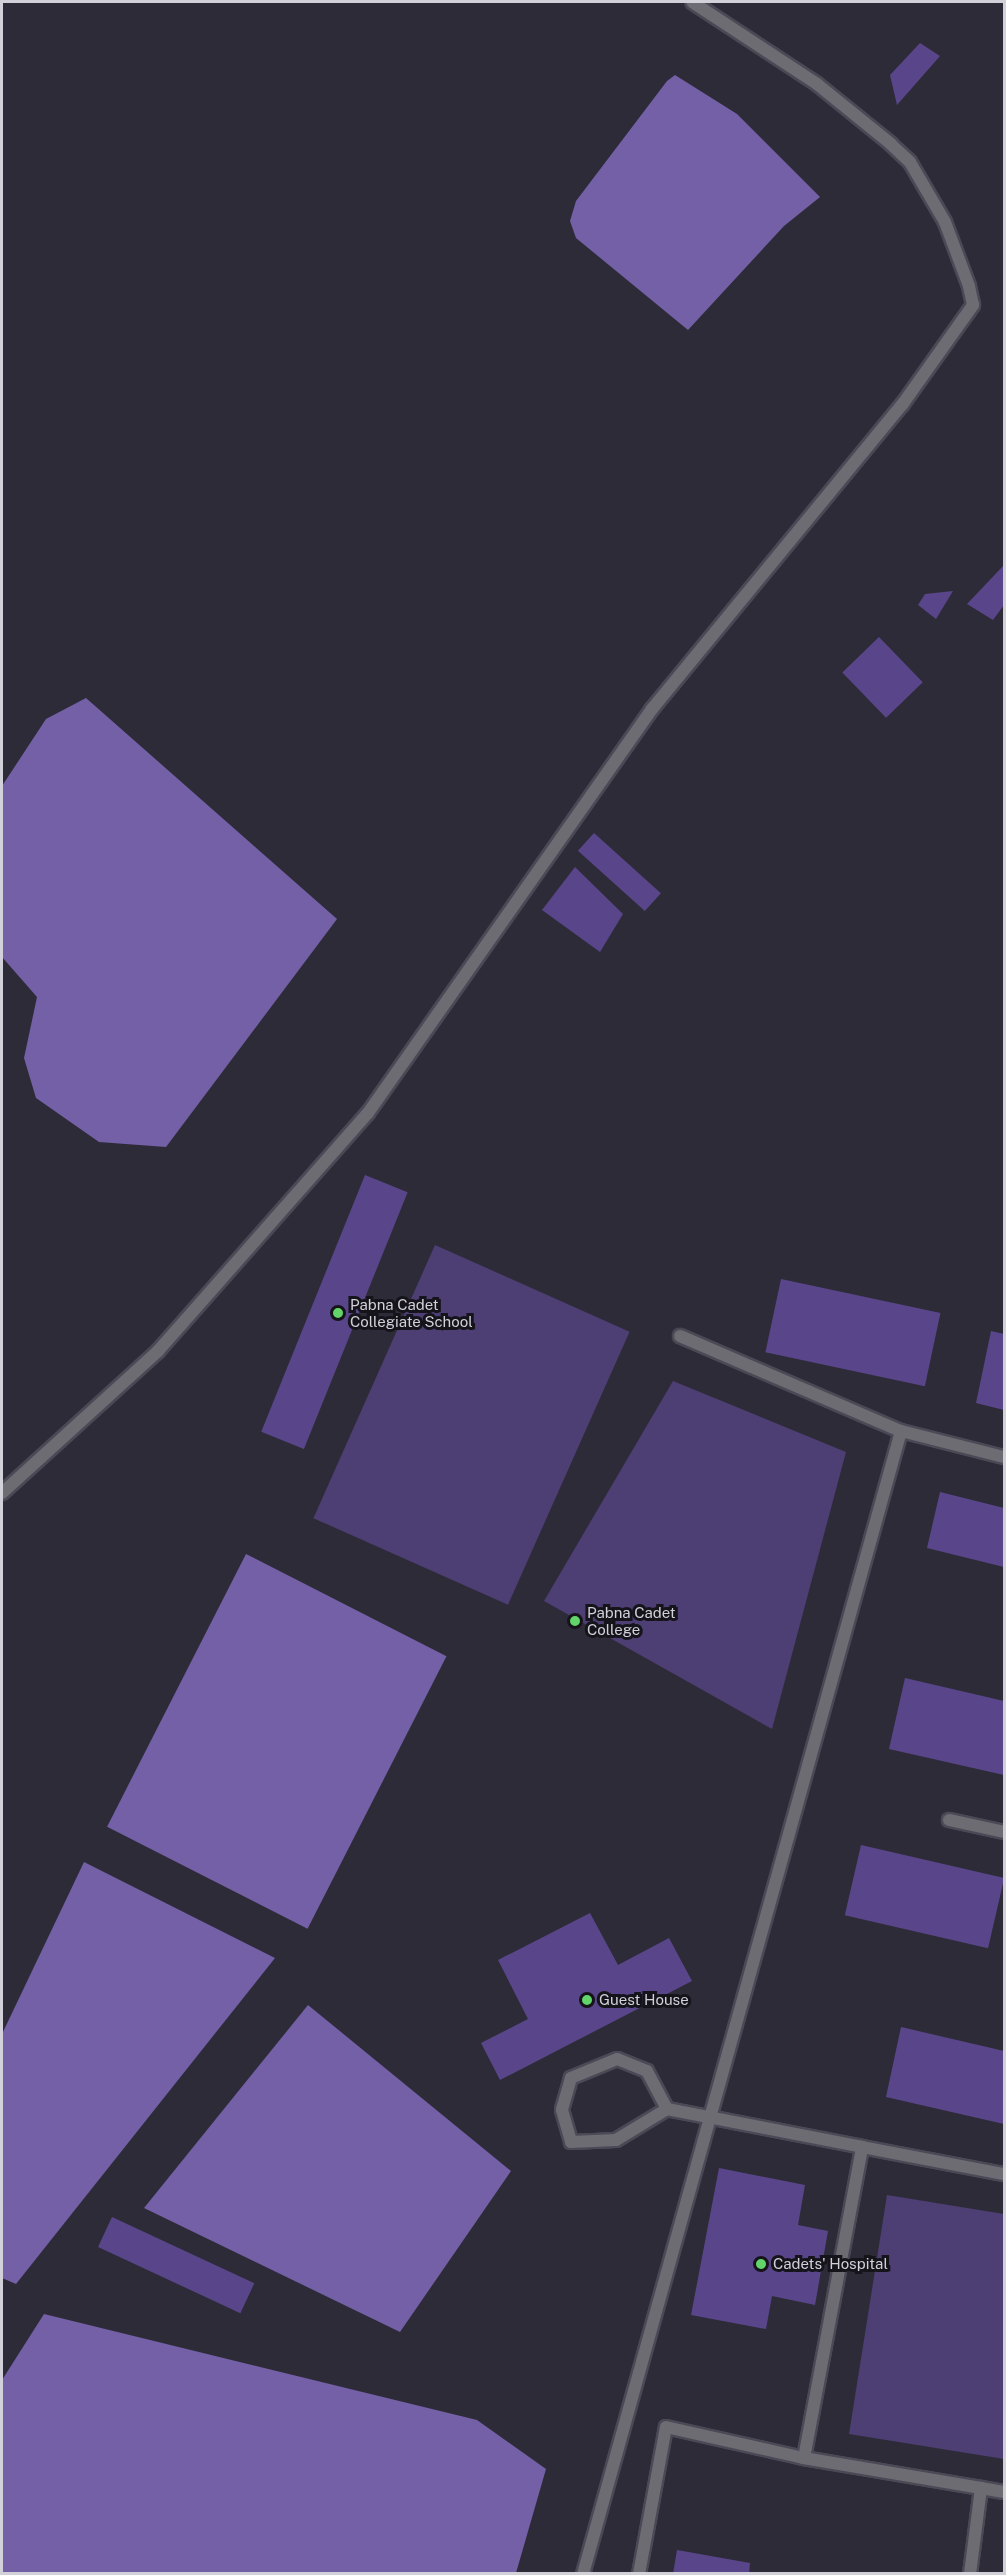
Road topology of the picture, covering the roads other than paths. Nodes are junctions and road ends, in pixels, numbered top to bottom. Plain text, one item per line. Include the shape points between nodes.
1 (692, 2) edge
2 (680, 1336) dead end
3 (901, 1431) junction
4 (1005, 1457) edge
5 (2, 1493) edge
6 (949, 1820) dead end
7 (1005, 1832) edge
8 (667, 2109) junction
9 (708, 2119) junction
10 (862, 2147) junction
11 (1005, 2174) edge
12 (804, 2458) junction
13 (981, 2488) junction
14 (1005, 2492) edge
15 (583, 2574) edge
16 (639, 2574) edge
17 (970, 2574) edge

1 - 5 street via 817,84 910,162 945,222 973,305 902,405 652,709 368,1113 158,1351
2 - 3 street
3 - 4 street
3 - 9 street
6 - 7 street
8 - 8 street via 616,2140 571,2142 562,2110 571,2078 617,2059 647,2071
8 - 9 street
9 - 10 street
9 - 15 street
10 - 11 street
10 - 12 street
12 - 13 street
12 - 16 street via 666,2427
13 - 14 street
13 - 17 street

